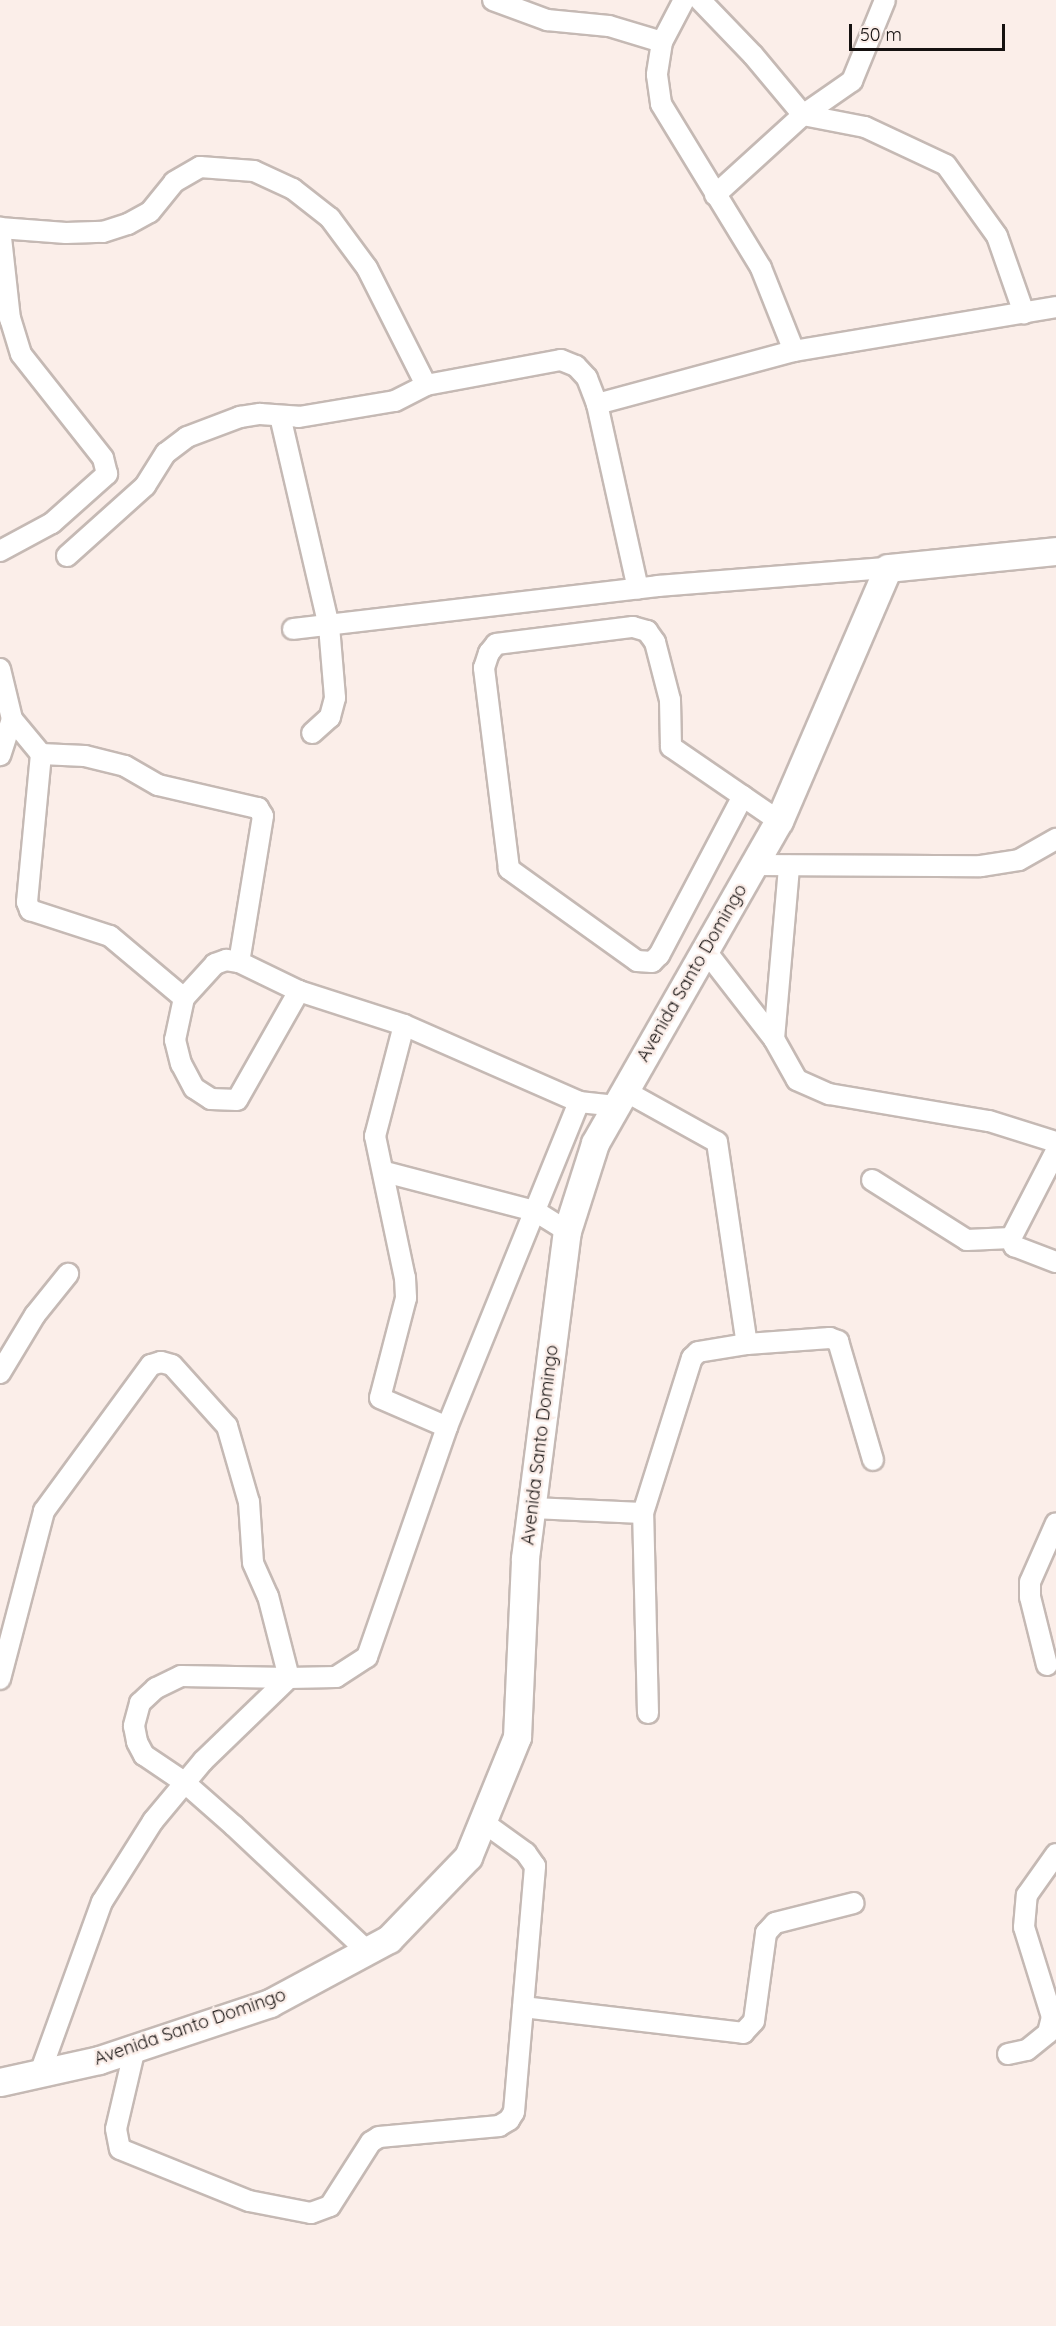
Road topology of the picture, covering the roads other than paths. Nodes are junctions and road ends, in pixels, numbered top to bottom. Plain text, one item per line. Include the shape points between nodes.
1 (493, 0) edge
2 (684, 0) edge
3 (700, 0) edge
4 (885, 0) edge
5 (662, 42) junction
6 (803, 116) junction
7 (716, 195) junction
8 (0, 228) edge
9 (1056, 307) edge
10 (1024, 313) junction
11 (794, 351) junction
12 (426, 384) junction
13 (597, 404) junction
14 (280, 416) junction
15 (0, 551) edge
16 (1056, 551) edge
17 (67, 556) dead end
18 (888, 568) junction
19 (638, 589) junction
20 (329, 626) junction
21 (293, 629) dead end
22 (0, 669) edge
23 (12, 719) junction
24 (312, 733) dead end
25 (41, 754) junction
26 (0, 755) edge
27 (743, 796) junction
28 (779, 821) junction
29 (1056, 839) edge
30 (754, 865) junction
31 (789, 866) junction
32 (705, 950) junction
33 (239, 962) junction
34 (299, 991) junction
35 (184, 998) junction
36 (404, 1025) junction
37 (774, 1039) junction
38 (620, 1099) junction
39 (579, 1102) junction
40 (1056, 1142) edge
41 (1056, 1151) edge
42 (385, 1172) junction
43 (872, 1180) dead end
44 (535, 1211) junction
45 (567, 1231) junction
46 (1011, 1238) junction
47 (1056, 1262) edge
48 (68, 1274) dead end
49 (747, 1344) junction
50 (0, 1373) edge
51 (447, 1427) junction
52 (873, 1460) dead end
53 (532, 1508) junction
54 (643, 1513) junction
55 (1056, 1523) edge
56 (1047, 1665) dead end
57 (289, 1678) junction
58 (0, 1679) edge
59 (648, 1713) dead end
60 (184, 1782) junction
61 (483, 1822) junction
62 (1056, 1854) edge
63 (854, 1903) dead end
64 (367, 1951) junction
65 (523, 2007) junction
66 (135, 2048) junction
67 (1008, 2054) dead end
68 (40, 2073) junction
69 (0, 2082) edge

1 - 5 street via 547,20 609,26
2 - 5 street
3 - 6 street via 753,55
4 - 6 street via 852,81
5 - 7 street via 657,75 661,104
6 - 7 street
6 - 10 street via 865,128 946,165 997,236
7 - 11 street via 761,268
8 - 12 street via 103,232 150,212 174,182 200,167 254,171 293,189 330,218 367,268
8 - 15 street via 10,320 21,354 103,458 107,474 52,523
9 - 10 street
10 - 11 street
11 - 13 street
12 - 13 street via 561,360 576,366 587,378
12 - 14 street via 395,401 299,417
13 - 19 street
14 - 17 street via 240,417 175,443 145,486
14 - 20 street
16 - 18 street
18 - 19 street
18 - 28 street, Avenida Santo Domingo
19 - 20 street
20 - 21 street
20 - 24 street via 335,698 330,717
22 - 23 street
23 - 25 street
23 - 26 street
25 - 33 street via 85,756 125,766 158,785 258,808 263,816
25 - 35 street via 27,902 30,910 110,936
27 - 27 street via 671,747 670,700 655,642 647,631 633,627 496,644 489,653 484,668 509,869 637,961 652,962 659,955
27 - 28 street
28 - 30 street, Avenida Santo Domingo
29 - 31 street via 1019,860 981,866
30 - 31 street
30 - 32 street, Avenida Santo Domingo
31 - 37 street
32 - 37 street
32 - 38 street, Avenida Santo Domingo
33 - 34 street
33 - 35 street via 225,960 215,964
34 - 35 street via 237,1100 211,1099 194,1088 181,1064 175,1040
34 - 36 street
36 - 39 street
36 - 42 street via 375,1136 377,1155
37 - 40 street via 797,1080 829,1094 989,1121
38 - 39 street
38 - 45 street, Avenida Santo Domingo via 595,1143
38 - 49 street via 717,1142
39 - 44 street
41 - 46 street
42 - 44 street
42 - 51 street via 406,1298 380,1398
43 - 46 street via 967,1240
44 - 45 street
44 - 51 street
45 - 53 street, Avenida Santo Domingo
46 - 47 street via 1014,1246
48 - 50 street via 35,1315
49 - 52 street via 830,1338 838,1341
49 - 54 street via 706,1350 692,1358
51 - 57 street via 367,1657 336,1677
53 - 54 street
53 - 61 street, Avenida Santo Domingo via 525,1558 518,1737
54 - 59 street
55 - 56 street via 1030,1582 1030,1597
57 - 58 street via 268,1596 253,1563 249,1502 227,1426 172,1365 161,1362 152,1365 44,1511
57 - 60 street
57 - 60 street via 181,1676 156,1688 140,1703 134,1725 144,1755
60 - 64 street
60 - 68 street via 153,1821 102,1902
61 - 64 street, Avenida Santo Domingo via 468,1857 389,1939
61 - 65 street via 526,1853 535,1866
62 - 67 street via 1027,1894 1024,1927 1052,2018 1048,2033 1027,2050
63 - 65 street via 775,1923 766,1933 754,2021 743,2033
64 - 66 street, Avenida Santo Domingo via 270,2002
65 - 66 street via 514,2112 509,2120 499,2126 379,2137 371,2142 330,2206 311,2213 249,2201 120,2150 116,2128
66 - 68 street, Avenida Santo Domingo
68 - 69 street, Avenida Santo Domingo

